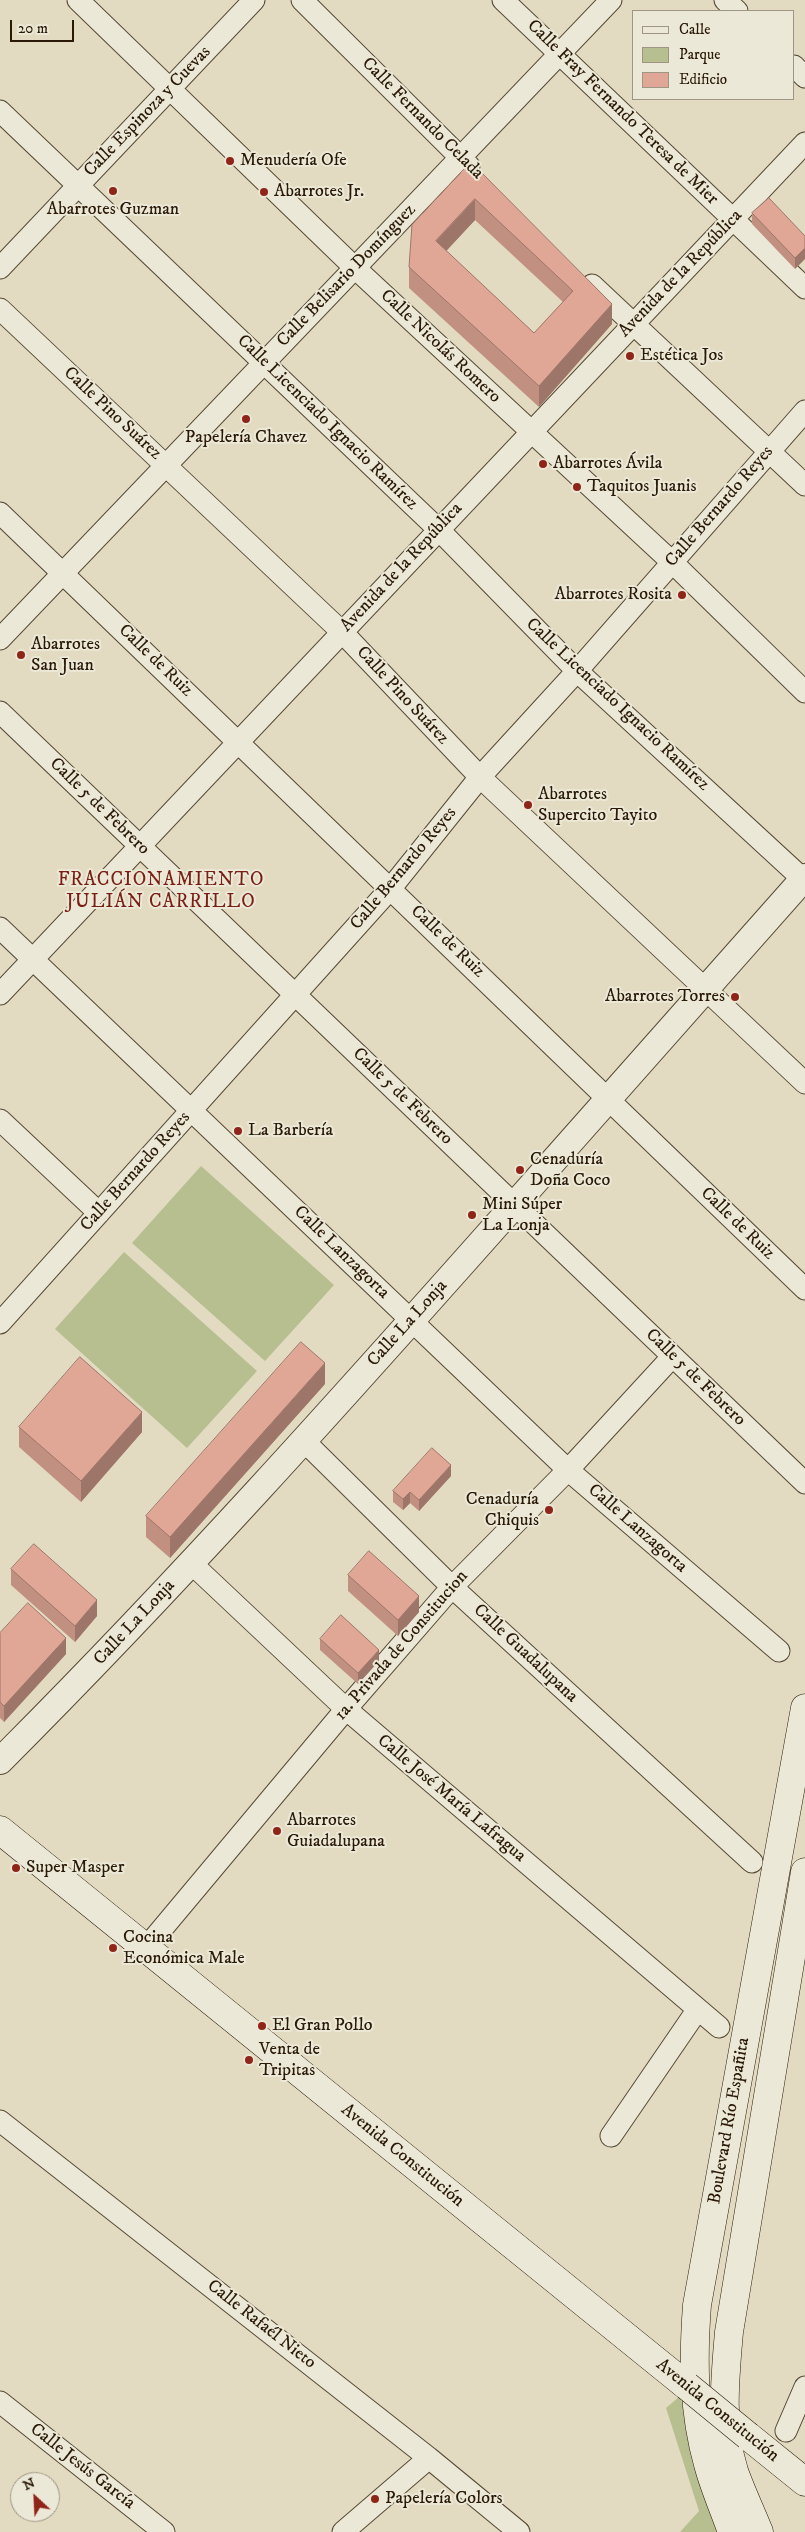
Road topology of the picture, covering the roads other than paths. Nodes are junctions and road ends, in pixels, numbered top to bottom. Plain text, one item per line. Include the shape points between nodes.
1 (78, 0) edge
2 (254, 0) edge
3 (302, 0) edge
4 (503, 0) edge
5 (611, 0) edge
6 (725, 0) edge
7 (736, 10) edge
8 (559, 54) junction
9 (795, 67) edge
10 (805, 77) edge
11 (170, 88) junction
12 (0, 110) edge
13 (805, 143) edge
14 (460, 157) junction
15 (482, 178) edge
16 (78, 185) junction
17 (734, 220) junction
18 (0, 268) edge
19 (355, 268) junction
20 (575, 269) edge
21 (805, 288) edge
22 (0, 308) edge
23 (632, 325) junction
24 (264, 363) junction
25 (805, 411) edge
26 (532, 432) junction
27 (770, 449) junction
28 (166, 466) junction
29 (805, 485) edge
30 (0, 512) edge
31 (439, 530) junction
32 (673, 563) junction
33 (63, 573) junction
34 (342, 632) junction
35 (0, 639) edge
36 (577, 672) junction
37 (805, 692) edge
38 (0, 712) edge
39 (238, 742) junction
40 (480, 778) junction
41 (140, 846) junction
42 (804, 879) edge
43 (391, 888) junction
44 (0, 928) edge
45 (33, 959) junction
46 (706, 991) junction
47 (0, 994) edge
48 (296, 995) junction
49 (805, 1083) edge
50 (609, 1100) junction
51 (191, 1110) junction
52 (0, 1120) edge
53 (514, 1205) junction
54 (99, 1213) junction
55 (805, 1290) edge
56 (412, 1321) junction
57 (1, 1322) edge
58 (672, 1357) junction
59 (303, 1440) junction
60 (568, 1470) junction
61 (805, 1483) edge
62 (191, 1563) junction
63 (452, 1587) junction
64 (778, 1651) dead end
65 (805, 1708) edge
66 (346, 1709) junction
67 (0, 1761) edge
68 (0, 1830) edge
69 (752, 1862) dead end
70 (805, 1872) edge
71 (146, 1948) junction
72 (698, 2010) junction
73 (719, 2028) dead end
74 (0, 2121) edge
75 (611, 2136) dead end
76 (805, 2387) edge
77 (0, 2402) edge
78 (786, 2431) dead end
79 (430, 2458) junction
80 (805, 2482) edge
81 (164, 2532) edge
82 (343, 2532) edge
83 (520, 2532) edge
84 (732, 2532) edge
85 (759, 2532) edge

1 - 11 street, Calle Nicolás Romero
2 - 11 street, Calle Espinoza y Cuevas
3 - 14 street, Calle Fernando Celada
4 - 8 street, Calle Fray Fernando Teresa de Mier
5 - 8 street, Calle Belisario Domínguez
6 - 7 street
8 - 14 street, Calle Belisario Domínguez
8 - 17 street, Calle Fray Fernando Teresa de Mier
9 - 10 street
11 - 16 street, Calle Espinoza y Cuevas
11 - 19 street, Calle Nicolás Romero
12 - 16 street, Calle Licenciado Ignacio Ramírez
13 - 17 street, Avenida de la República
14 - 15 street, Calle Fernando Celada
14 - 19 street, Calle Belisario Domínguez
16 - 18 street, Calle Espinoza y Cuevas
16 - 24 street, Calle Licenciado Ignacio Ramírez
17 - 21 street, Calle Fray Fernando Teresa de Mier
17 - 23 street, Avenida de la República
19 - 24 street, Calle Belisario Domínguez
19 - 26 street, Calle Nicolás Romero
20 - 23 street
22 - 28 street, Calle Pino Suárez
23 - 26 street, Avenida de la República
23 - 27 street
24 - 28 street, Calle Belisario Domínguez
24 - 31 street, Calle Licenciado Ignacio Ramírez
25 - 27 street, Calle Bernardo Reyes
26 - 31 street, Avenida de la República
26 - 32 street, Calle Nicolás Romero
27 - 29 street
27 - 32 street, Calle Bernardo Reyes
28 - 33 street, Calle Belisario Domínguez
28 - 34 street, Calle Pino Suárez
30 - 33 street, Calle de Ruiz
31 - 34 street, Avenida de la República
31 - 36 street, Calle Licenciado Ignacio Ramírez
32 - 36 street, Calle Bernardo Reyes
32 - 37 street, Calle Nicolás Romero
33 - 35 street, Calle Belisario Domínguez
33 - 39 street, Calle de Ruiz
34 - 39 street, Avenida de la República
34 - 40 street, Calle Pino Suárez
36 - 40 street, Calle Bernardo Reyes
36 - 42 street, Calle Licenciado Ignacio Ramírez
38 - 41 street, Calle 5 de Febrero
39 - 41 street, Avenida de la República
39 - 43 street, Calle de Ruiz
40 - 43 street, Calle Bernardo Reyes
40 - 46 street, Calle Pino Suárez
41 - 45 street, Avenida de la República
41 - 48 street, Calle 5 de Febrero
42 - 46 street, Calle La Lonja
43 - 48 street, Calle Bernardo Reyes
43 - 50 street, Calle de Ruiz
44 - 45 street, Calle Lanzagorta
45 - 47 street, Avenida de la República
45 - 51 street, Calle Lanzagorta
46 - 49 street, Calle Pino Suárez
46 - 50 street, Calle La Lonja
48 - 51 street, Calle Bernardo Reyes
48 - 53 street, Calle 5 de Febrero
50 - 53 street, Calle La Lonja
50 - 55 street, Calle de Ruiz
51 - 54 street, Calle Bernardo Reyes
51 - 56 street, Calle Lanzagorta
52 - 54 street
53 - 56 street, Calle La Lonja
53 - 58 street, Calle 5 de Febrero
54 - 57 street, Calle Bernardo Reyes
56 - 59 street, Calle La Lonja
56 - 60 street, Calle Lanzagorta
58 - 60 street, 1a. Privada de Constitucion
58 - 61 street, Calle 5 de Febrero
59 - 62 street, Calle La Lonja
59 - 63 street, Calle Guadalupana
60 - 63 street, 1a. Privada de Constitucion
60 - 64 street, Calle Lanzagorta
62 - 66 street, Calle José María Lafragua
62 - 67 street, Calle La Lonja via 101,1660
63 - 66 street, 1a. Privada de Constitucion
63 - 69 street, Calle Guadalupana
65 - 84 main road, Boulevard Río Españita via 697,2305 693,2354 697,2414 708,2463
66 - 71 street, 1a. Privada de Constitucion
66 - 72 street, Calle José María Lafragua
68 - 71 main road, Avenida Constitución
70 - 85 main road, Boulevard Río Españita via 728,2332 724,2389 726,2430 734,2470
71 - 80 main road, Avenida Constitución, bridge
72 - 73 street, Calle José María Lafragua
72 - 75 street
74 - 79 street, Calle Rafaél Nieto
76 - 78 street
77 - 81 street, Calle Jesús García
79 - 82 street
79 - 83 street, Calle Rafaél Nieto

